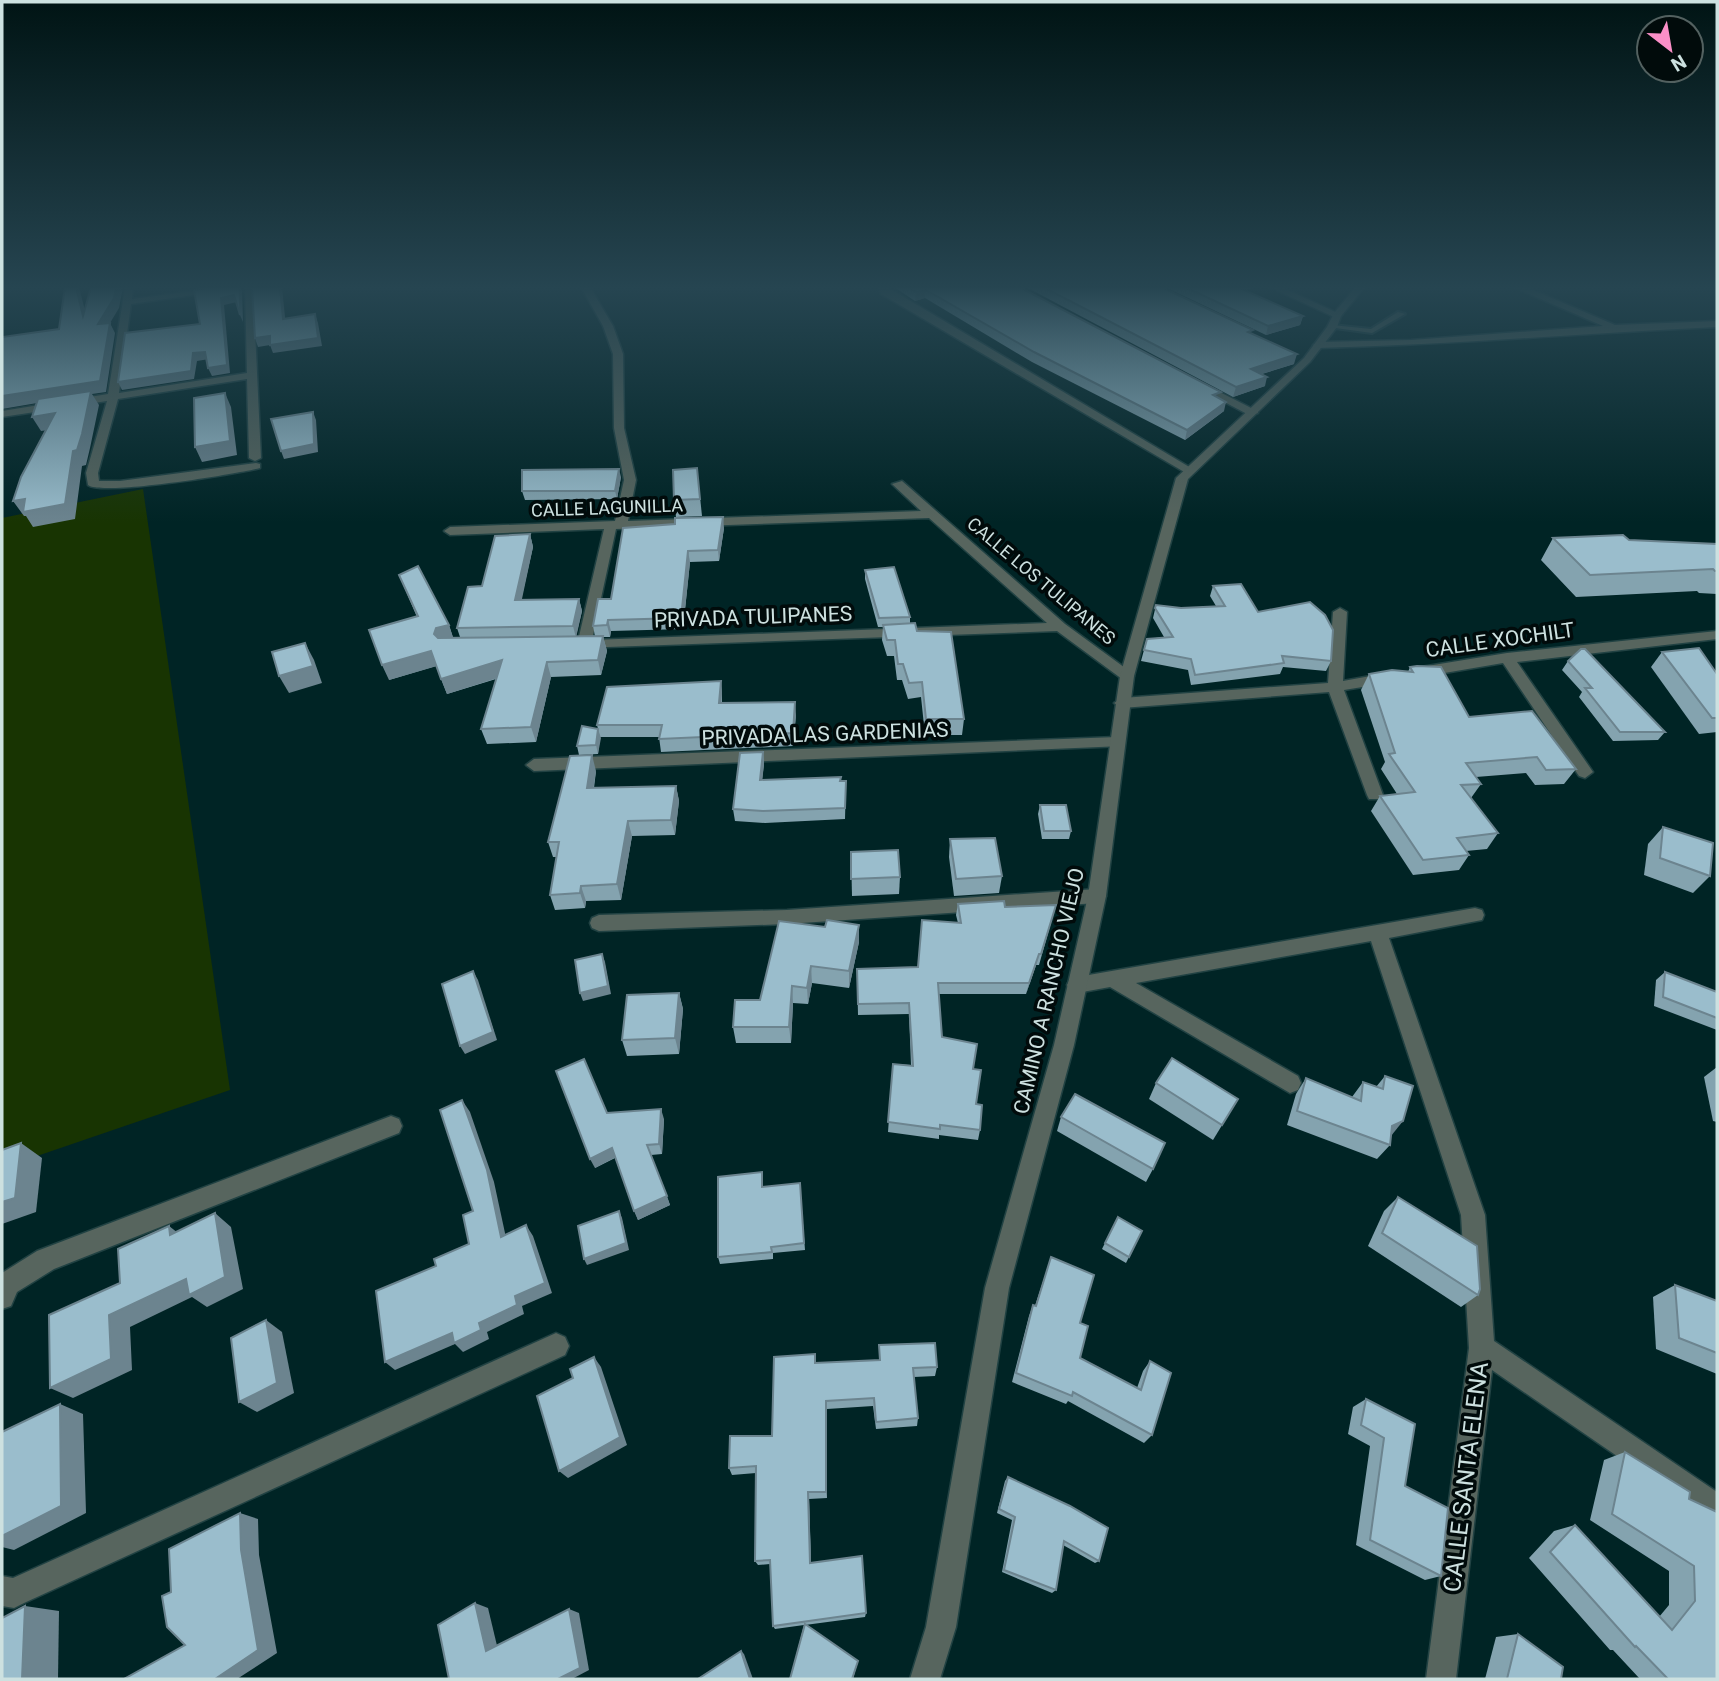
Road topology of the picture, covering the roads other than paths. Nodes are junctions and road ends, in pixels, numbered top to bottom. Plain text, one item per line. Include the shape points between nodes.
1 (118, 365) edge
2 (247, 365) edge
3 (253, 365) edge
4 (618, 365) edge
5 (1010, 365) edge
6 (1296, 365) edge
7 (253, 375) junction
8 (1193, 381) edge
9 (203, 385) junction
10 (113, 397) junction
11 (1253, 412) junction
12 (2, 414) edge
13 (1190, 471) junction
14 (898, 484) dead end
15 (932, 514) junction
16 (616, 525) junction
17 (450, 531) dead end
18 (1340, 612) dead end
19 (1060, 626) junction
20 (1717, 635) edge
21 (1507, 658) junction
22 (1127, 676) junction
23 (1335, 687) junction
24 (1122, 703) junction
25 (1117, 742) junction
26 (534, 765) dead end
27 (1585, 772) dead end
28 (1375, 795) dead end
29 (1097, 896) junction
30 (1475, 915) dead end
31 (599, 923) dead end
32 (1378, 932) junction
33 (1113, 979) junction
34 (1077, 985) junction
35 (1290, 1083) dead end
36 (391, 1126) dead end
37 (2, 1297) edge
38 (556, 1346) dead end
39 (1482, 1349) junction
40 (1717, 1508) edge
41 (2, 1591) edge
42 (925, 1679) edge
43 (1441, 1679) edge

1 - 10 street
2 - 9 street via 242,374
3 - 7 street
4 - 16 street via 619,428 630,481
5 - 13 street
6 - 11 street, CAMINO A RANCHO VIEJO
7 - 9 street
7 - 10 street via 255,462 120,485 94,485 92,473
8 - 11 street
9 - 10 street
10 - 12 street
11 - 13 street, CAMINO A RANCHO VIEJO
13 - 22 street, CAMINO A RANCHO VIEJO via 1182,478
14 - 15 street, CALLE LOS TULIPANES
15 - 16 street, CALLE LAGUNILLA
15 - 19 street, CALLE LOS TULIPANES
16 - 17 street, CALLE LAGUNILLA
16 - 19 street, PRIVADA TULIPANES via 577,645
18 - 23 street
19 - 22 street, CALLE LOS TULIPANES
20 - 21 street, CALLE XOCHILT via 1684,644
21 - 23 street, CALLE XOCHILT
21 - 27 street
22 - 24 street, CAMINO A RANCHO VIEJO
23 - 24 street, CALLE XOCHILT
23 - 28 street
24 - 25 street, CAMINO A RANCHO VIEJO
25 - 26 street, PRIVADA LAS GARDENIAS
25 - 29 street, CAMINO A RANCHO VIEJO
29 - 31 street via 787,917
29 - 34 street, CAMINO A RANCHO VIEJO
30 - 32 street
32 - 33 street
32 - 39 street via 1473,1215
33 - 34 street
33 - 35 street
34 - 42 street, CAMINO A RANCHO VIEJO via 997,1288 942,1627
36 - 37 street via 46,1260 8,1283
38 - 41 street via 14,1593
39 - 40 street, CALLE SANTA ELENA
39 - 43 street, CALLE SANTA ELENA

